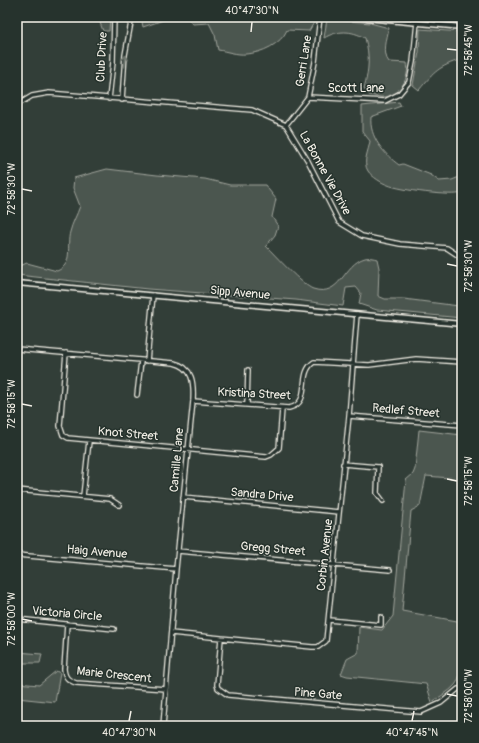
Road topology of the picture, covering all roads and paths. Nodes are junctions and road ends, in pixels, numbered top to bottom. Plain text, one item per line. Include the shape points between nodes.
1 (114, 17) edge
2 (132, 17) edge
3 (320, 17) edge
4 (355, 17) edge
5 (416, 22) junction
6 (462, 26) edge
7 (308, 97) junction
8 (109, 99) junction
9 (122, 100) junction
10 (17, 105) edge
11 (286, 125) junction
12 (462, 258) edge
13 (17, 283) edge
14 (153, 295) junction
15 (357, 314) junction
16 (462, 324) edge
17 (17, 349) edge
18 (66, 353) junction
19 (141, 361) junction
20 (147, 361) junction
21 (462, 362) edge
22 (353, 364) junction
23 (248, 370) dead end
24 (137, 395) dead end
25 (193, 401) junction
26 (247, 405) junction
27 (282, 408) junction
28 (349, 416) junction
29 (462, 425) edge
30 (89, 441) junction
31 (187, 450) junction
32 (343, 464) junction
33 (18, 490) edge
34 (83, 496) junction
35 (183, 498) junction
36 (383, 501) dead end
37 (119, 505) dead end
38 (17, 512) edge
39 (339, 512) junction
40 (178, 551) junction
41 (17, 555) edge
42 (334, 564) junction
43 (176, 569) junction
44 (390, 570) dead end
45 (381, 617) dead end
46 (17, 619) edge
47 (329, 620) junction
48 (67, 624) junction
49 (114, 629) dead end
50 (171, 633) junction
51 (220, 638) junction
52 (462, 688) edge
53 (166, 689) junction
54 (163, 726) edge

1 - 8 street, Club Drive
9 -> 2 street via 125,55
3 - 7 street, Gerri Lane
4 - 5 street
5 - 6 street
5 - 7 street, Scott Lane via 409,82 399,94 385,101
7 - 11 street, Gerri Lane
8 - 9 street, La Bonne Vie Drive
8 - 10 street, La Bonne Vie Drive via 49,93 32,96
9 - 11 street, La Bonne Vie Drive via 252,110
11 - 12 street, La Bonne Vie Drive via 308,161 339,222 362,236 400,244 446,248
13 - 14 street, Sipp Avenue
14 - 15 street, Sipp Avenue
14 - 20 street
15 - 16 street, Sipp Avenue
15 - 22 street, Corbin Avenue
17 - 18 street, Camille Lane
18 - 19 street, Camille Lane
18 - 30 street, Knot Street via 60,430 68,438
19 - 20 street, Camille Lane
19 - 24 street
20 - 25 street, Camille Lane via 174,363 186,369 193,379
21 - 22 street via 416,359 369,365
22 - 27 street, Kristina Street via 314,362 306,371 303,395 299,404 295,407
22 - 28 street, Corbin Avenue
23 - 26 street
25 - 26 street, Kristina Street
25 - 31 street, Camille Lane
26 - 27 street, Kristina Street
27 - 31 street, Knot Street via 280,444 272,455 266,457
28 - 29 street, Redlef Street
28 - 32 street, Corbin Avenue
30 - 31 street, Knot Street
30 - 34 street
31 - 35 street, Camille Lane
32 - 36 street via 378,467 377,493
32 - 39 street, Corbin Avenue
33 - 34 street
33 - 38 street
34 - 37 street via 110,499
35 - 39 street, Sandra Drive
35 - 40 street, Camille Lane
39 - 42 street, Corbin Avenue
40 - 42 street, Gregg Street
40 - 43 street, Camille Lane
41 - 43 street, Haig Avenue
42 - 44 street, Gregg Street
42 - 47 street, Corbin Avenue
43 - 50 street, Camille Lane
45 - 47 street via 380,625
46 - 48 street, Victoria Circle
47 - 51 street, Corbin Avenue via 326,641 318,647
48 - 49 street, Victoria Circle
48 - 53 street, Marie Crescent via 64,670 69,680
50 - 51 street, Corbin Avenue
50 - 53 street, Camille Lane
51 - 52 street, Pine Gate via 217,685 228,695 421,712 433,708
53 - 54 street, Camille Lane

